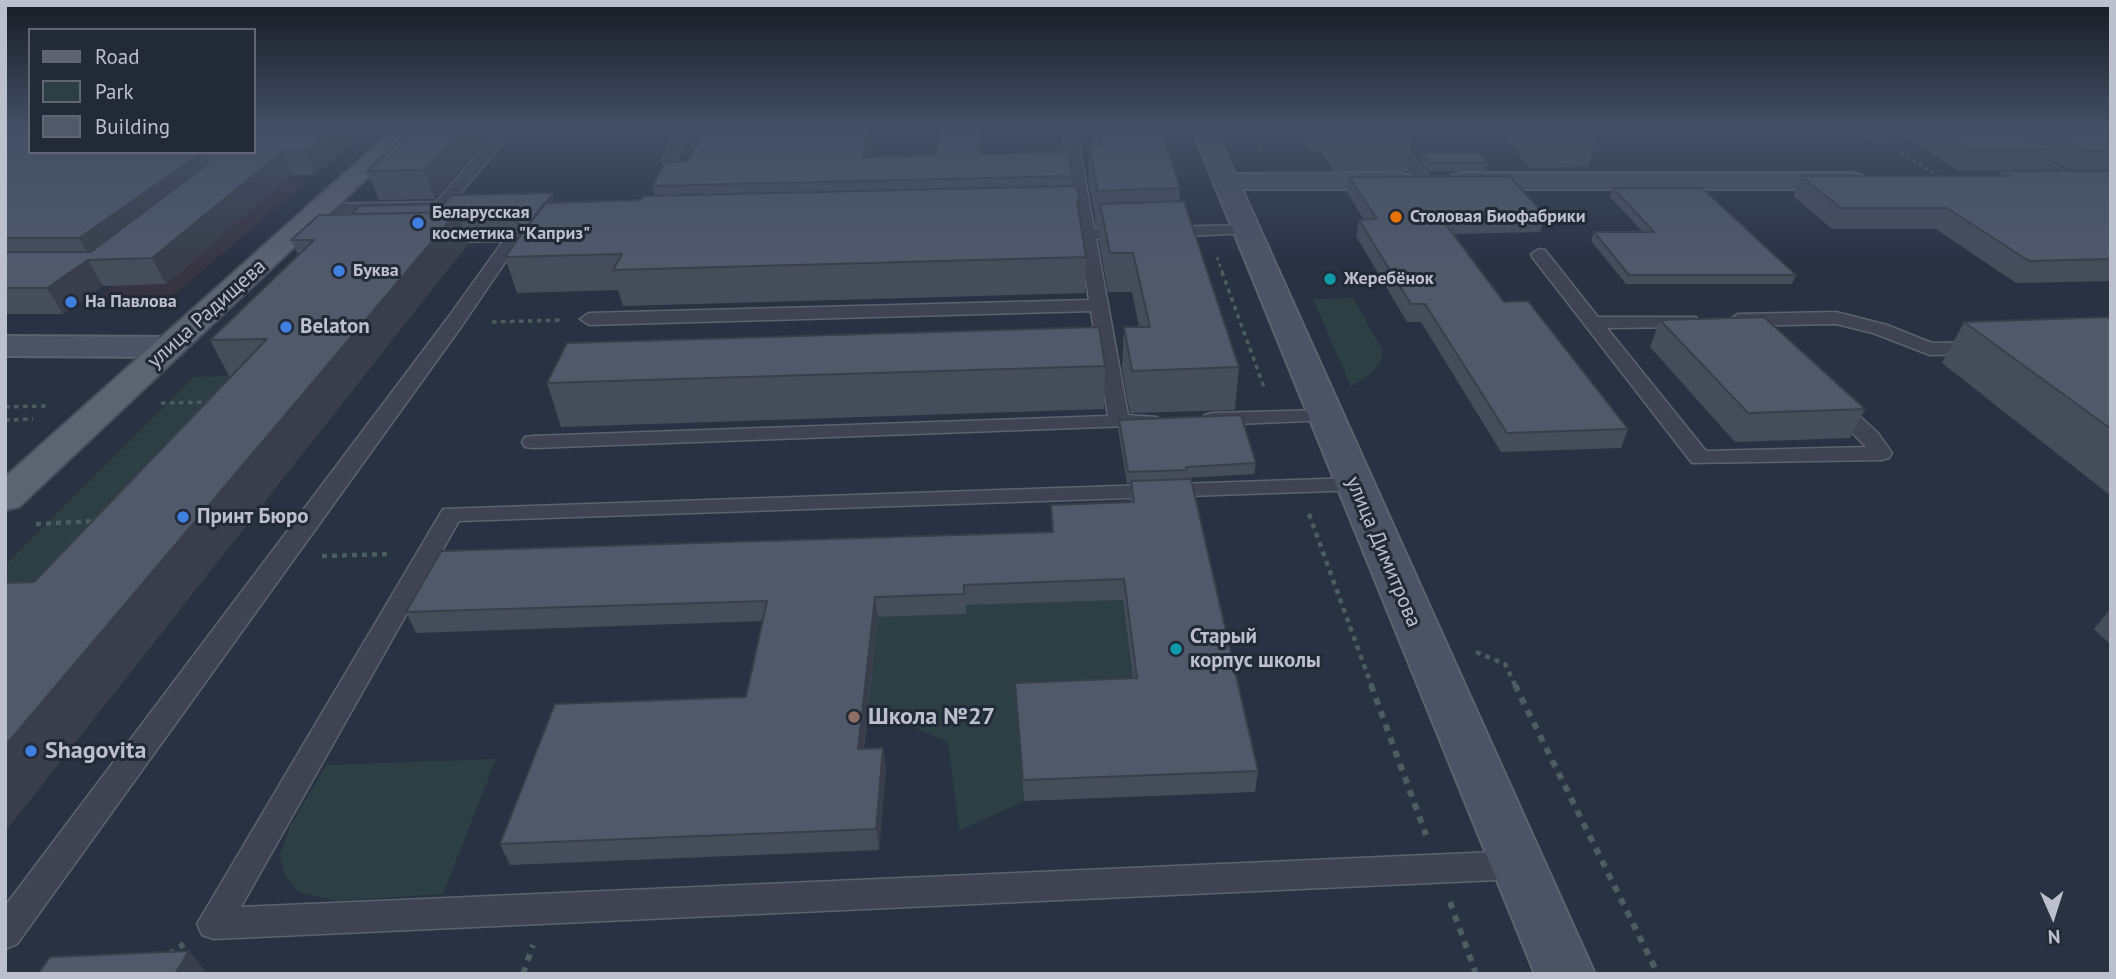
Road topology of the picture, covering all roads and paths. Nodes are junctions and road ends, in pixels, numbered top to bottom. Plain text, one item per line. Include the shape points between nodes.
1 (359, 175) edge
2 (469, 175) edge
3 (1073, 175) edge
4 (1222, 175) edge
5 (1420, 175) edge
6 (1936, 175) edge
7 (2073, 175) edge
8 (1944, 180) edge
9 (1425, 181) junction
10 (1874, 181) edge
11 (2022, 181) edge
12 (2086, 181) joint
13 (1225, 182) junction
14 (322, 209) junction
15 (1245, 230) junction
16 (1207, 231) junction
17 (1087, 234) junction
18 (418, 238) edge
19 (1539, 254) dead end
20 (1099, 305) junction
21 (589, 319) dead end
22 (550, 320) dead end
23 (1748, 320) junction
24 (454, 323) junction
25 (1593, 323) junction
26 (1767, 338) edge
27 (5, 345) edge
28 (170, 346) junction
29 (1999, 347) edge
30 (1824, 393) edge
31 (223, 401) edge
32 (159, 404) dead end
33 (49, 406) dead end
34 (5, 407) edge
35 (1325, 416) junction
36 (1275, 417) junction
37 (33, 419) dead end
38 (5, 420) edge
39 (1197, 420) edge
40 (1171, 421) edge
41 (1119, 422) junction
42 (533, 442) dead end
43 (1354, 485) junction
44 (1300, 487) junction
45 (5, 498) edge
46 (101, 521) edge
47 (34, 524) dead end
48 (376, 554) dead end
49 (280, 558) junction
50 (1518, 865) junction
51 (1438, 869) junction
52 (5, 933) edge
53 (166, 956) edge
54 (155, 960) edge
55 (1476, 974) edge
56 (1565, 974) edge

1 - 14 main road, улица Радищева
2 - 14 lane via 440,207
3 - 17 lane via 1076,211
4 - 13 main road, улица Димитрова
5 - 9 lane
6 - 8 path
7 - 12 lane
9 - 10 main road
9 - 13 main road
11 - 12 main road
13 - 15 main road, улица Димитрова
14 - 28 main road, улица Радищева via 299,240
15 - 16 lane
15 - 35 main road, улица Димитрова
16 - 17 lane
16 - 36 path
17 - 20 lane
18 - 24 lane via 515,236
19 - 25 lane
20 - 21 lane
20 - 41 lane
22 - 24 path
23 - 25 lane
23 - 26 lane
23 - 29 lane via 1836,318 1930,349
24 - 49 lane
25 - 30 lane via 1700,458 1881,453
27 - 28 main road
28 - 45 main road, улица Радищева
31 - 32 path
33 - 34 path
35 - 36 lane
35 - 43 main road, улица Димитрова
36 - 39 lane
37 - 38 path
40 - 41 lane
41 - 42 lane
43 - 44 lane
43 - 50 main road, улица Димитрова
44 - 51 path
44 - 51 lane via 451,514 214,924
46 - 47 path
48 - 49 path
49 - 52 lane
50 - 51 lane
50 - 56 main road, улица Димитрова
51 - 55 path
53 - 54 path

